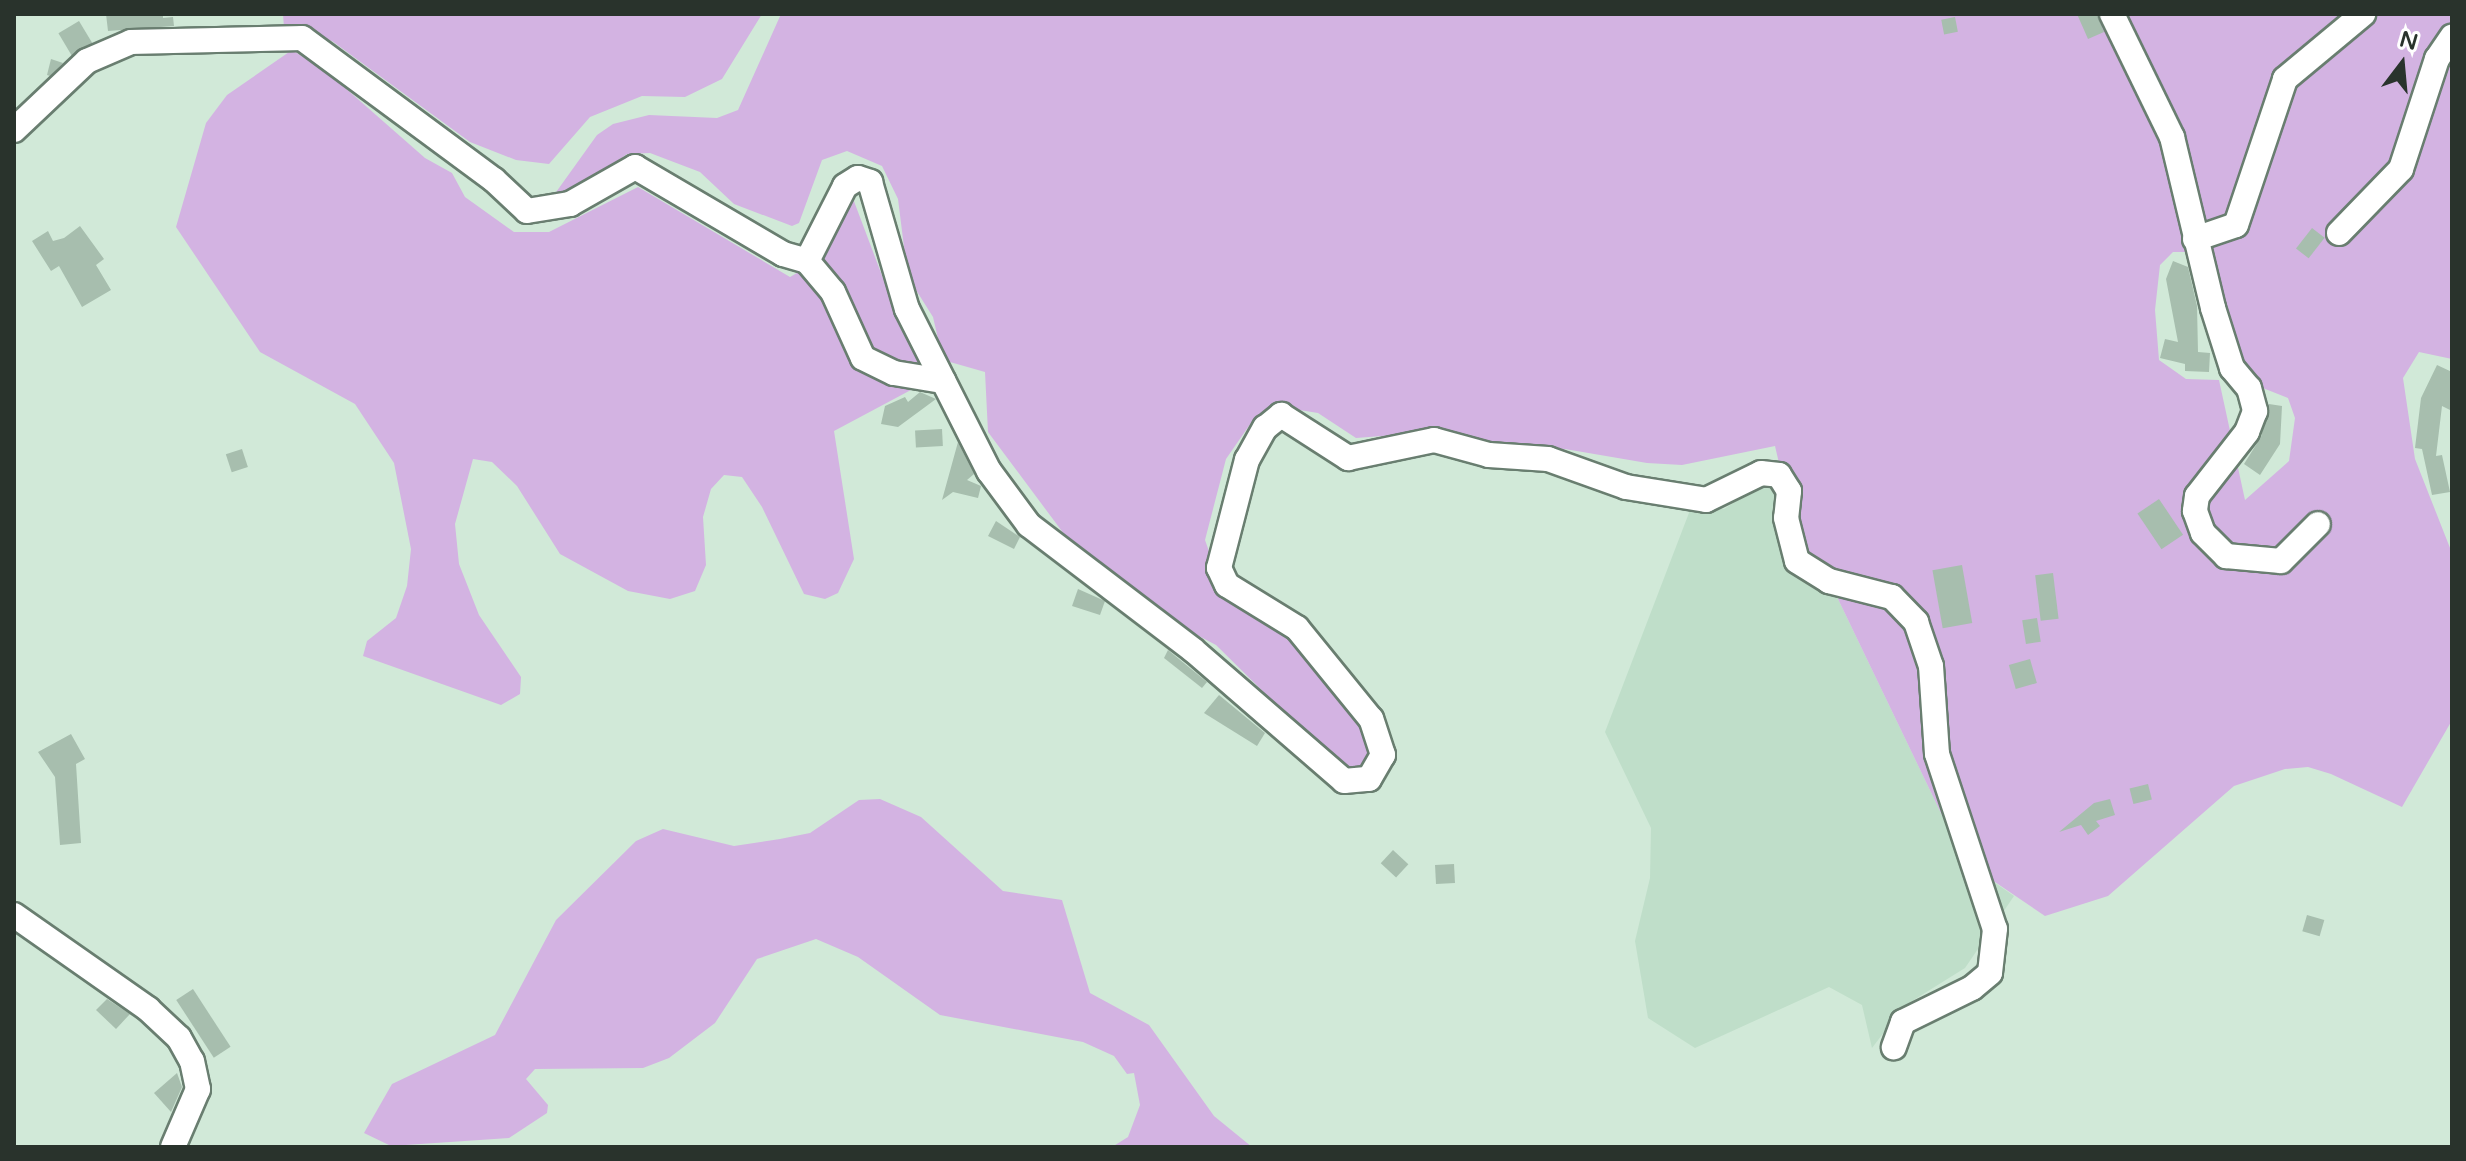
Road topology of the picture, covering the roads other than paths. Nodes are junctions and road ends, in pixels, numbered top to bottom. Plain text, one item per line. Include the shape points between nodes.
1 (2112, 14) edge
2 (2363, 14) edge
3 (2452, 37) edge
4 (16, 125) edge
5 (2339, 233) dead end
6 (2195, 239) junction
7 (807, 261) junction
8 (943, 381) junction
9 (2318, 524) dead end
10 (14, 915) edge
11 (1894, 1047) dead end
12 (173, 1147) edge

1 - 6 street via 2172,137
2 - 6 street via 2285,79 2236,225
3 - 5 street via 2437,59 2401,169
4 - 7 street via 87,61 131,42 302,38 494,180 527,211 570,204 635,167 783,254
6 - 9 street via 2232,368 2249,388 2255,411 2247,432 2197,496 2195,511 2203,533 2226,556 2281,561
7 - 8 street via 833,292 863,358 894,373
7 - 8 street via 845,186 858,178 870,182 907,309
8 - 11 street via 989,471 1029,525 1193,650 1344,781 1369,779 1383,755 1371,719 1297,628 1227,585 1219,568 1247,460 1265,428 1281,415 1348,458 1434,440 1489,455 1548,459 1626,487 1706,500 1761,473 1785,478 1786,518 1797,561 1829,581 1892,597 1916,622 1931,666 1937,754 1995,929 1990,973 1972,988 1903,1022
10 - 12 street via 148,1009 179,1038 192,1061 198,1089

